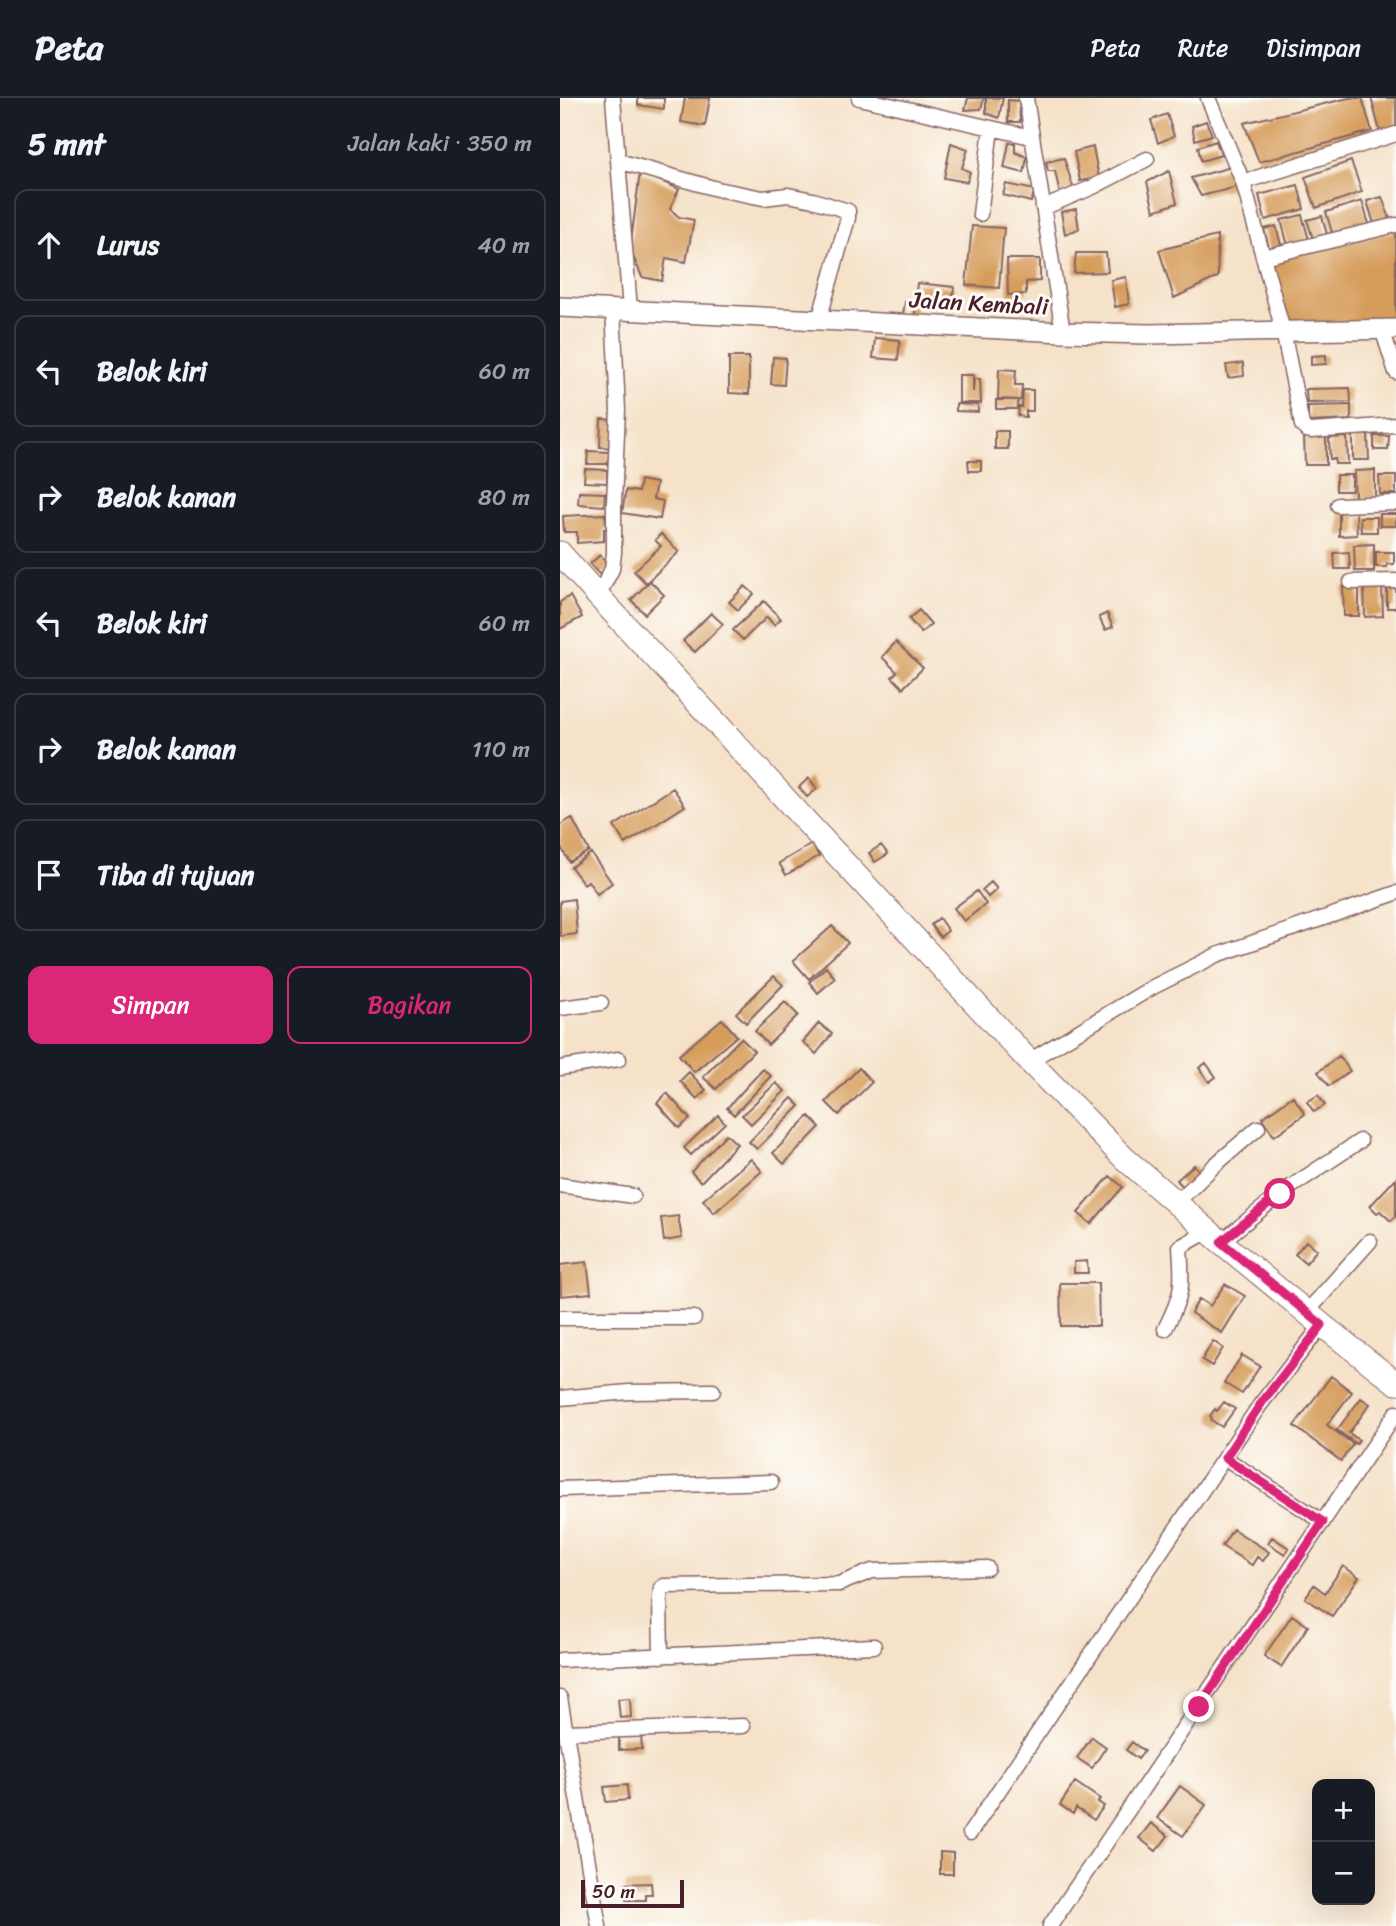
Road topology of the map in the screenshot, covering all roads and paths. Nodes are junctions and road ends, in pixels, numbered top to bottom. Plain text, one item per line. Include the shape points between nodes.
1 (613, 98) edge
2 (859, 98) edge
3 (1026, 98) edge
4 (1209, 98) edge
5 (991, 129) junction
6 (1396, 134) edge
7 (1031, 137) junction
8 (1147, 159) dead end
9 (618, 162) junction
10 (1243, 182) junction
11 (1042, 208) junction
12 (980, 214) dead end
13 (1396, 225) edge
14 (1264, 257) junction
15 (560, 307) edge
16 (621, 309) junction
17 (819, 320) junction
18 (1389, 329) edge
19 (1283, 331) junction
20 (1063, 332) junction
21 (1396, 372) edge
22 (1396, 425) edge
23 (1396, 503) edge
24 (1338, 505) dead end
25 (560, 553) edge
26 (1396, 581) edge
27 (1351, 582) dead end
28 (598, 596) junction
29 (1396, 892) edge
30 (601, 1003) dead end
31 (560, 1008) edge
32 (619, 1059) dead end
33 (1029, 1061) junction
34 (560, 1068) edge
35 (1258, 1128) dead end
36 (1360, 1141) dead end
37 (560, 1185) edge
38 (633, 1196) dead end
39 (1176, 1203) junction
40 (1214, 1236) junction
41 (1370, 1241) dead end
42 (560, 1318) edge
43 (694, 1318) dead end
44 (1314, 1319) junction
45 (1165, 1329) dead end
46 (1396, 1383) edge
47 (713, 1391) dead end
48 (560, 1398) edge
49 (1396, 1413) edge
50 (1225, 1458) junction
51 (771, 1482) dead end
52 (560, 1489) edge
53 (1323, 1522) junction
54 (987, 1568) dead end
55 (874, 1646) dead end
56 (662, 1656) junction
57 (560, 1660) edge
58 (560, 1698) edge
59 (743, 1726) dead end
60 (565, 1732) junction
61 (576, 1794) junction
62 (560, 1795) edge
63 (970, 1833) dead end
64 (600, 1926) edge
65 (1050, 1926) edge

1 - 9 street
2 - 5 street
3 - 7 street
4 - 10 street
5 - 7 street
5 - 12 street
6 - 10 street
7 - 11 street
8 - 11 street
9 - 16 street
9 - 17 street via 717,189 763,198 788,195 848,211
10 - 14 street
11 - 20 street
13 - 14 street
14 - 19 street
15 - 16 street, Jalan Kembali
16 - 17 street, Jalan Kembali
16 - 28 street via 614,553
17 - 20 street, Jalan Kembali
18 - 19 street, Jalan Kembali
18 - 21 street
19 - 20 street, Jalan Kembali
19 - 22 street via 1306,430
23 - 24 street
25 - 28 main road
26 - 27 street
28 - 33 main road
29 - 33 street via 1217,955 1153,987
30 - 31 street
32 - 34 street
33 - 39 main road via 1124,1158
35 - 39 street
36 - 40 street
37 - 38 street
39 - 40 main road
40 - 44 main road
40 - 45 street via 1180,1247 1182,1290
41 - 44 street
42 - 43 street
44 - 46 main road
44 - 50 street
47 - 48 street
49 - 53 street
50 - 53 street
50 - 63 street
51 - 52 street
53 - 65 street
54 - 56 street via 873,1571 839,1584 664,1586 660,1599
55 - 56 street
56 - 57 street
58 - 60 street
59 - 60 street
60 - 61 street
61 - 62 street
61 - 64 street

